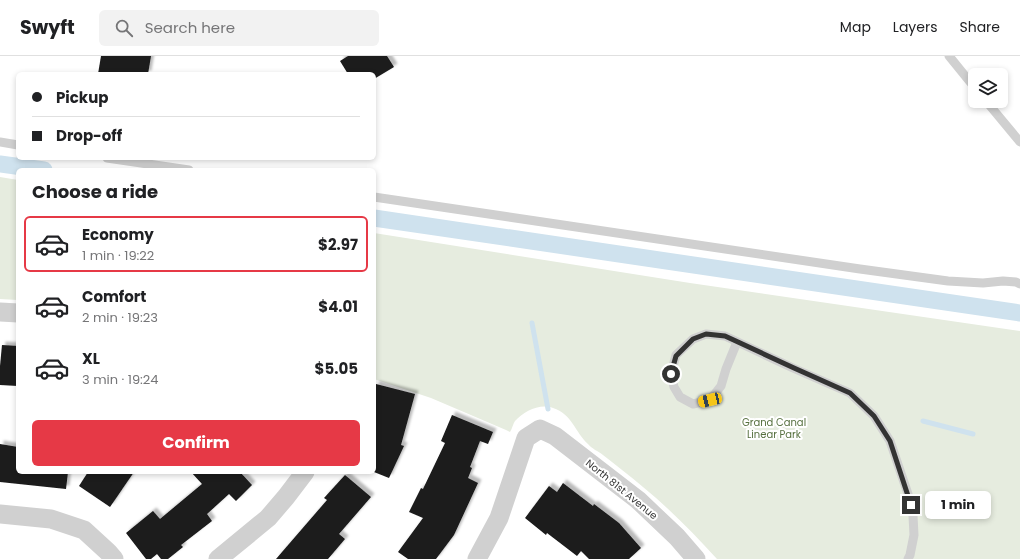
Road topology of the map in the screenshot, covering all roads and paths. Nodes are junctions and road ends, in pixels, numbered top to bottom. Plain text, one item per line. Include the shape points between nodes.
1 (949, 56) edge
2 (968, 79) edge
3 (992, 108) edge
4 (0, 142) edge
5 (1020, 142) edge
6 (16, 145) edge
7 (121, 160) edge
8 (175, 168) edge
9 (376, 197) edge
10 (1018, 282) edge
11 (0, 312) edge
12 (16, 313) edge
13 (737, 342) junction
14 (303, 474) edge
15 (0, 514) edge
16 (114, 559) edge
17 (218, 559) edge
18 (477, 559) edge
19 (696, 559) edge
20 (908, 559) edge

1 - 2 lane
3 - 5 lane
4 - 6 lane
7 - 8 lane
9 - 10 lane via 948,280
11 - 12 street
13 - 13 lane via 725,336 706,334 693,339 676,356 671,374 680,397 693,404 710,400 720,386
13 - 20 lane via 850,393 874,416 890,441 908,494 914,535
14 - 17 street via 268,518
15 - 16 street via 51,518 84,530
18 - 19 street, North 81st Avenue via 499,518 526,438 540,429 555,436 638,500

